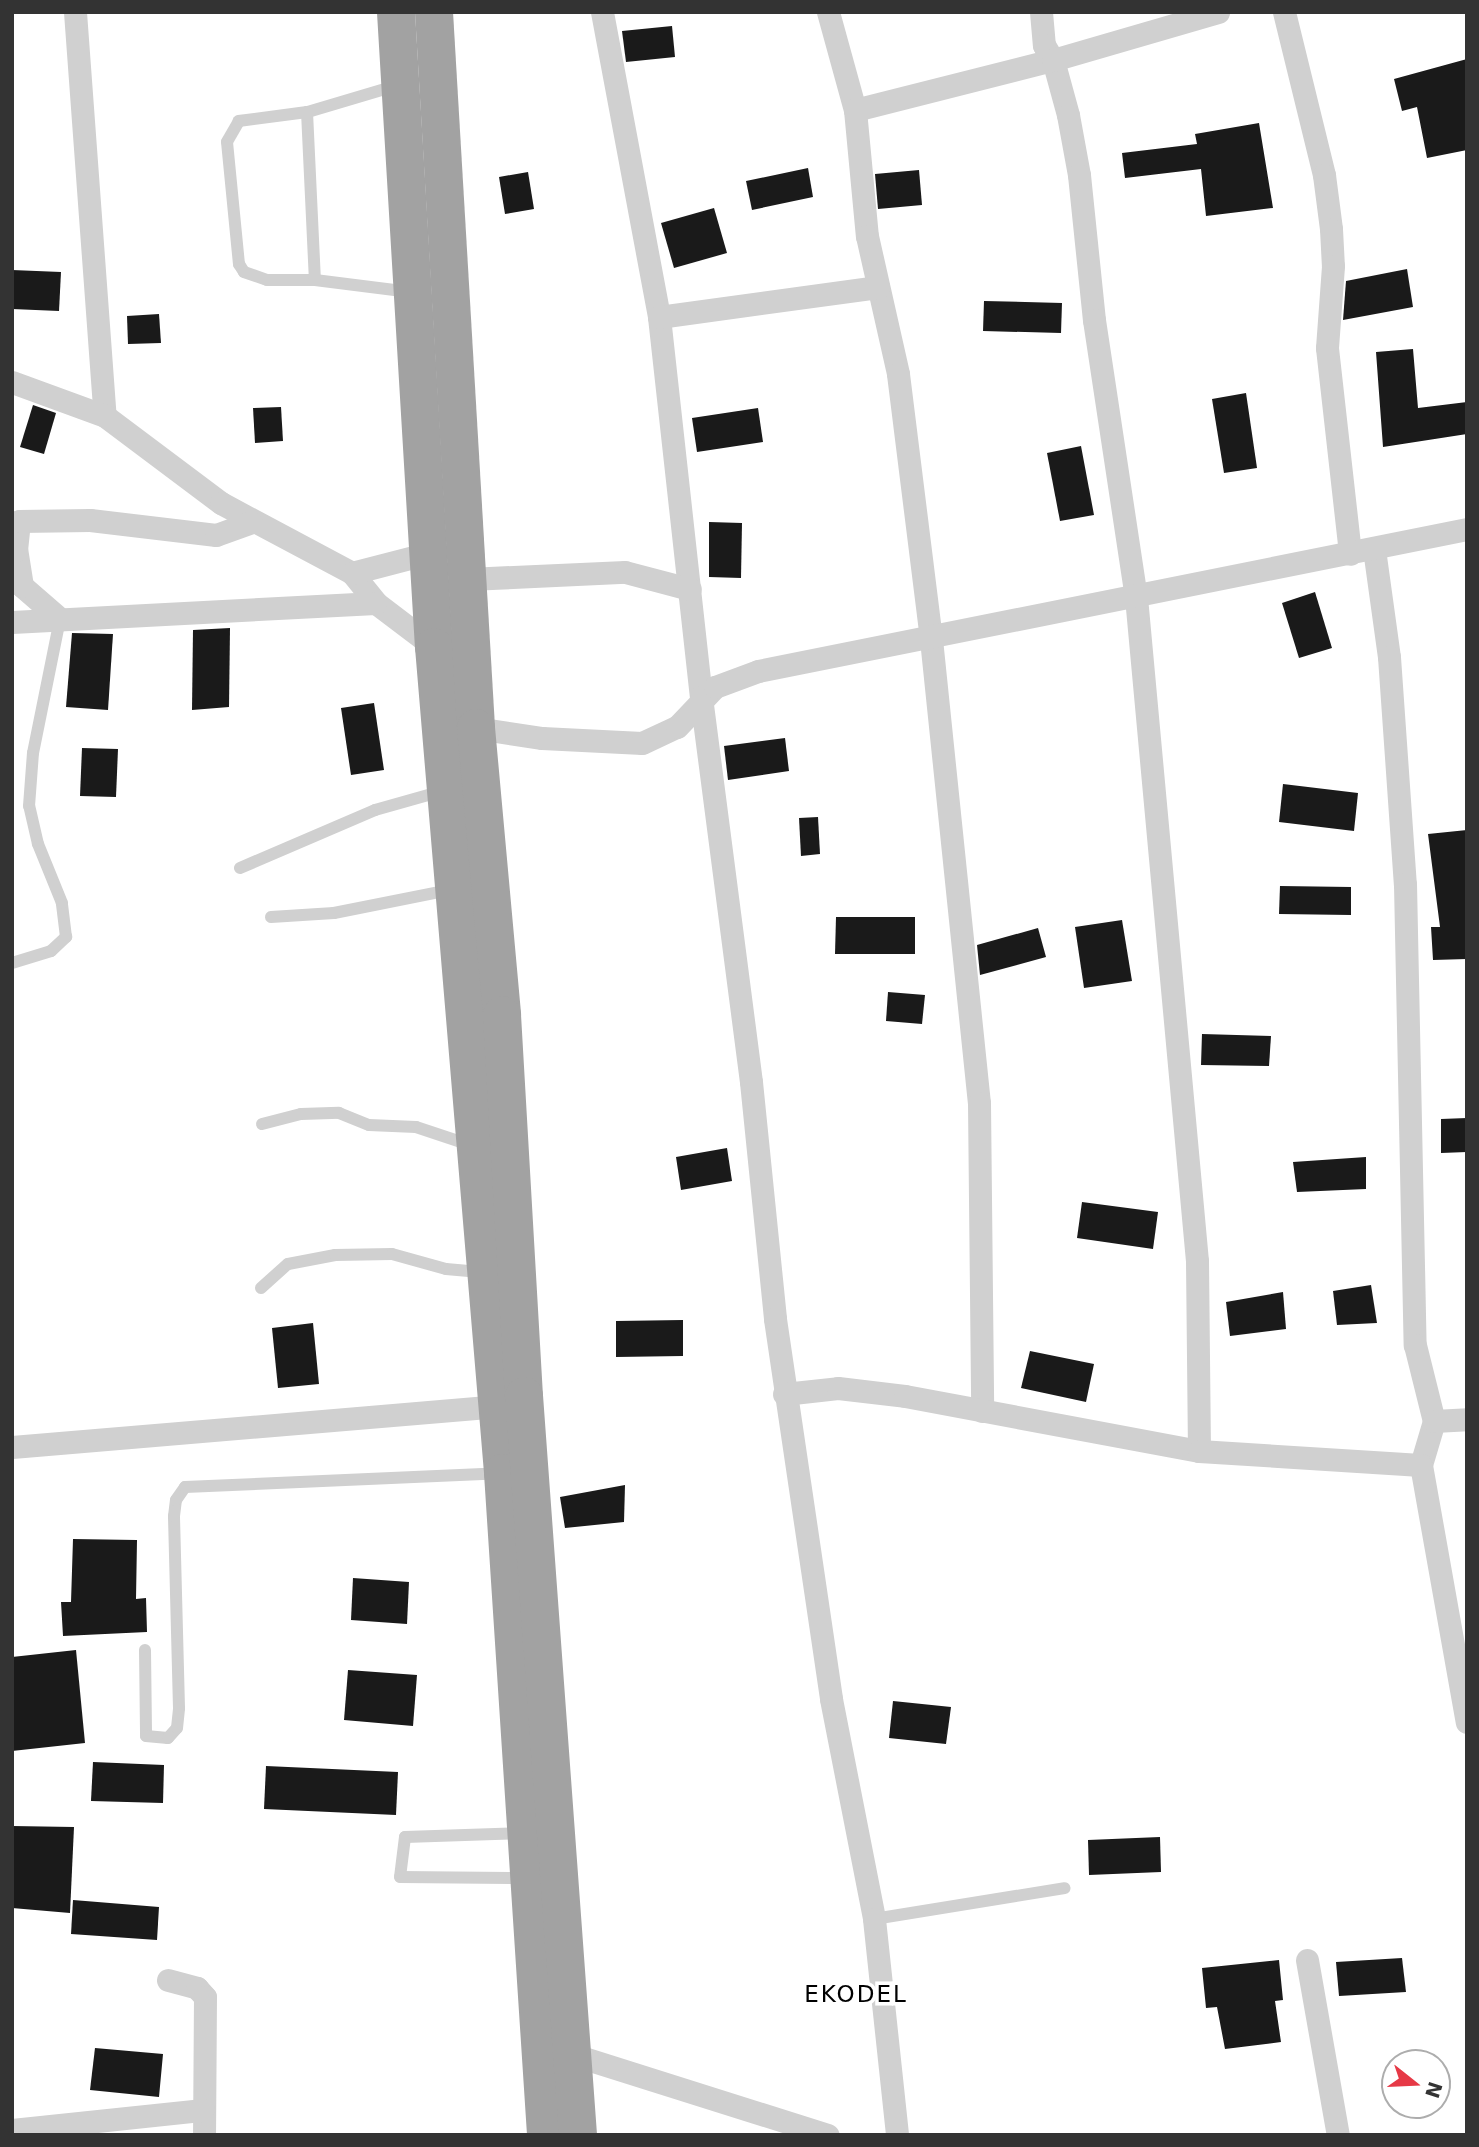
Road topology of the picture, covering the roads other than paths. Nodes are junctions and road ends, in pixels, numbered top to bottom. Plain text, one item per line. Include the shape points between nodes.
1 (75, 12) edge
2 (396, 12) edge
3 (434, 12) edge
4 (602, 12) edge
5 (828, 12) edge
6 (1041, 12) edge
7 (1218, 12) edge
8 (1284, 12) edge
9 (1053, 60) junction
10 (400, 85) junction
11 (855, 110) junction
12 (307, 112) junction
13 (315, 280) junction
14 (878, 287) junction
15 (414, 293) junction
16 (660, 317) junction
17 (12, 382) edge
18 (105, 416) junction
19 (251, 522) junction
20 (1467, 529) edge
21 (1374, 549) junction
22 (1350, 554) junction
23 (455, 560) junction
24 (352, 573) junction
25 (690, 589) junction
26 (1136, 597) junction
27 (376, 603) junction
28 (60, 619) junction
29 (12, 622) edge
30 (931, 639) junction
31 (434, 647) junction
32 (701, 697) junction
33 (476, 728) junction
34 (449, 789) junction
35 (240, 868) dead end
36 (456, 889) junction
37 (271, 917) dead end
38 (12, 963) edge
39 (262, 1124) dead end
40 (477, 1147) junction
41 (484, 1272) junction
42 (261, 1288) dead end
43 (785, 1394) junction
44 (496, 1406) junction
45 (982, 1410) junction
46 (1467, 1419) edge
47 (1434, 1421) junction
48 (12, 1447) edge
49 (1199, 1451) junction
50 (1421, 1465) junction
51 (503, 1472) junction
52 (145, 1650) dead end
53 (1467, 1722) edge
54 (527, 1833) junction
55 (530, 1878) junction
56 (1065, 1888) dead end
57 (874, 1919) junction
58 (1307, 1961) dead end
59 (168, 1980) dead end
60 (571, 2054) junction
61 (203, 2110) junction
62 (12, 2130) edge
63 (204, 2135) edge
64 (545, 2135) edge
65 (578, 2135) edge
66 (828, 2135) edge
67 (897, 2135) edge
68 (1338, 2135) edge

1 - 18 street
2 - 10 highway
3 - 23 highway
4 - 16 street
5 - 11 street
6 - 9 street via 1044,45
7 - 9 street
8 - 22 street via 1324,175 1331,229 1327,348
9 - 11 street
9 - 26 street via 1079,174 1094,320
10 - 12 lane
10 - 15 highway
11 - 14 street via 867,236
12 - 13 lane
12 - 13 lane via 239,121 227,142 239,264 244,272 267,280
13 - 15 lane
14 - 16 street
14 - 30 street via 898,373
15 - 23 highway
16 - 25 street
17 - 18 street
18 - 19 street
19 - 24 street
19 - 28 street via 216,535 90,520 19,521 16,550 22,586
20 - 21 street
21 - 22 street
21 - 47 street via 1389,657 1405,884 1415,1345
22 - 26 street
23 - 24 street
23 - 25 street via 625,572
23 - 31 highway
23 - 33 highway
24 - 27 street
25 - 32 street
26 - 30 street
26 - 49 street via 1197,1261
27 - 28 street
27 - 31 street
28 - 29 street
28 - 38 lane via 33,753 29,806 38,844 62,903 66,937 51,951
30 - 32 street via 758,671
30 - 45 street via 979,1103
31 - 34 highway
32 - 33 street via 677,727 642,743 542,738
32 - 43 street via 751,1082
33 - 60 highway via 502,1014
34 - 35 lane via 374,810
34 - 36 highway
36 - 37 lane via 334,913
36 - 40 highway
39 - 40 lane via 301,1114 339,1113 369,1125 416,1127
40 - 41 highway
41 - 42 lane via 446,1269 392,1254 335,1255 288,1264
41 - 44 highway
43 - 45 street via 838,1388
43 - 57 street via 831,1699
44 - 48 street
44 - 51 highway
45 - 49 street
46 - 47 street
47 - 50 street
49 - 50 street
50 - 53 street
51 - 52 lane via 185,1487 176,1500 174,1516 179,1708 177,1728 168,1738 146,1735
51 - 54 highway
54 - 55 highway
54 - 55 lane via 405,1837 400,1877
55 - 64 highway
56 - 57 lane
57 - 67 street
58 - 68 street
59 - 61 street via 197,1988 205,1997
60 - 65 highway
60 - 66 street
61 - 62 street
61 - 63 street

